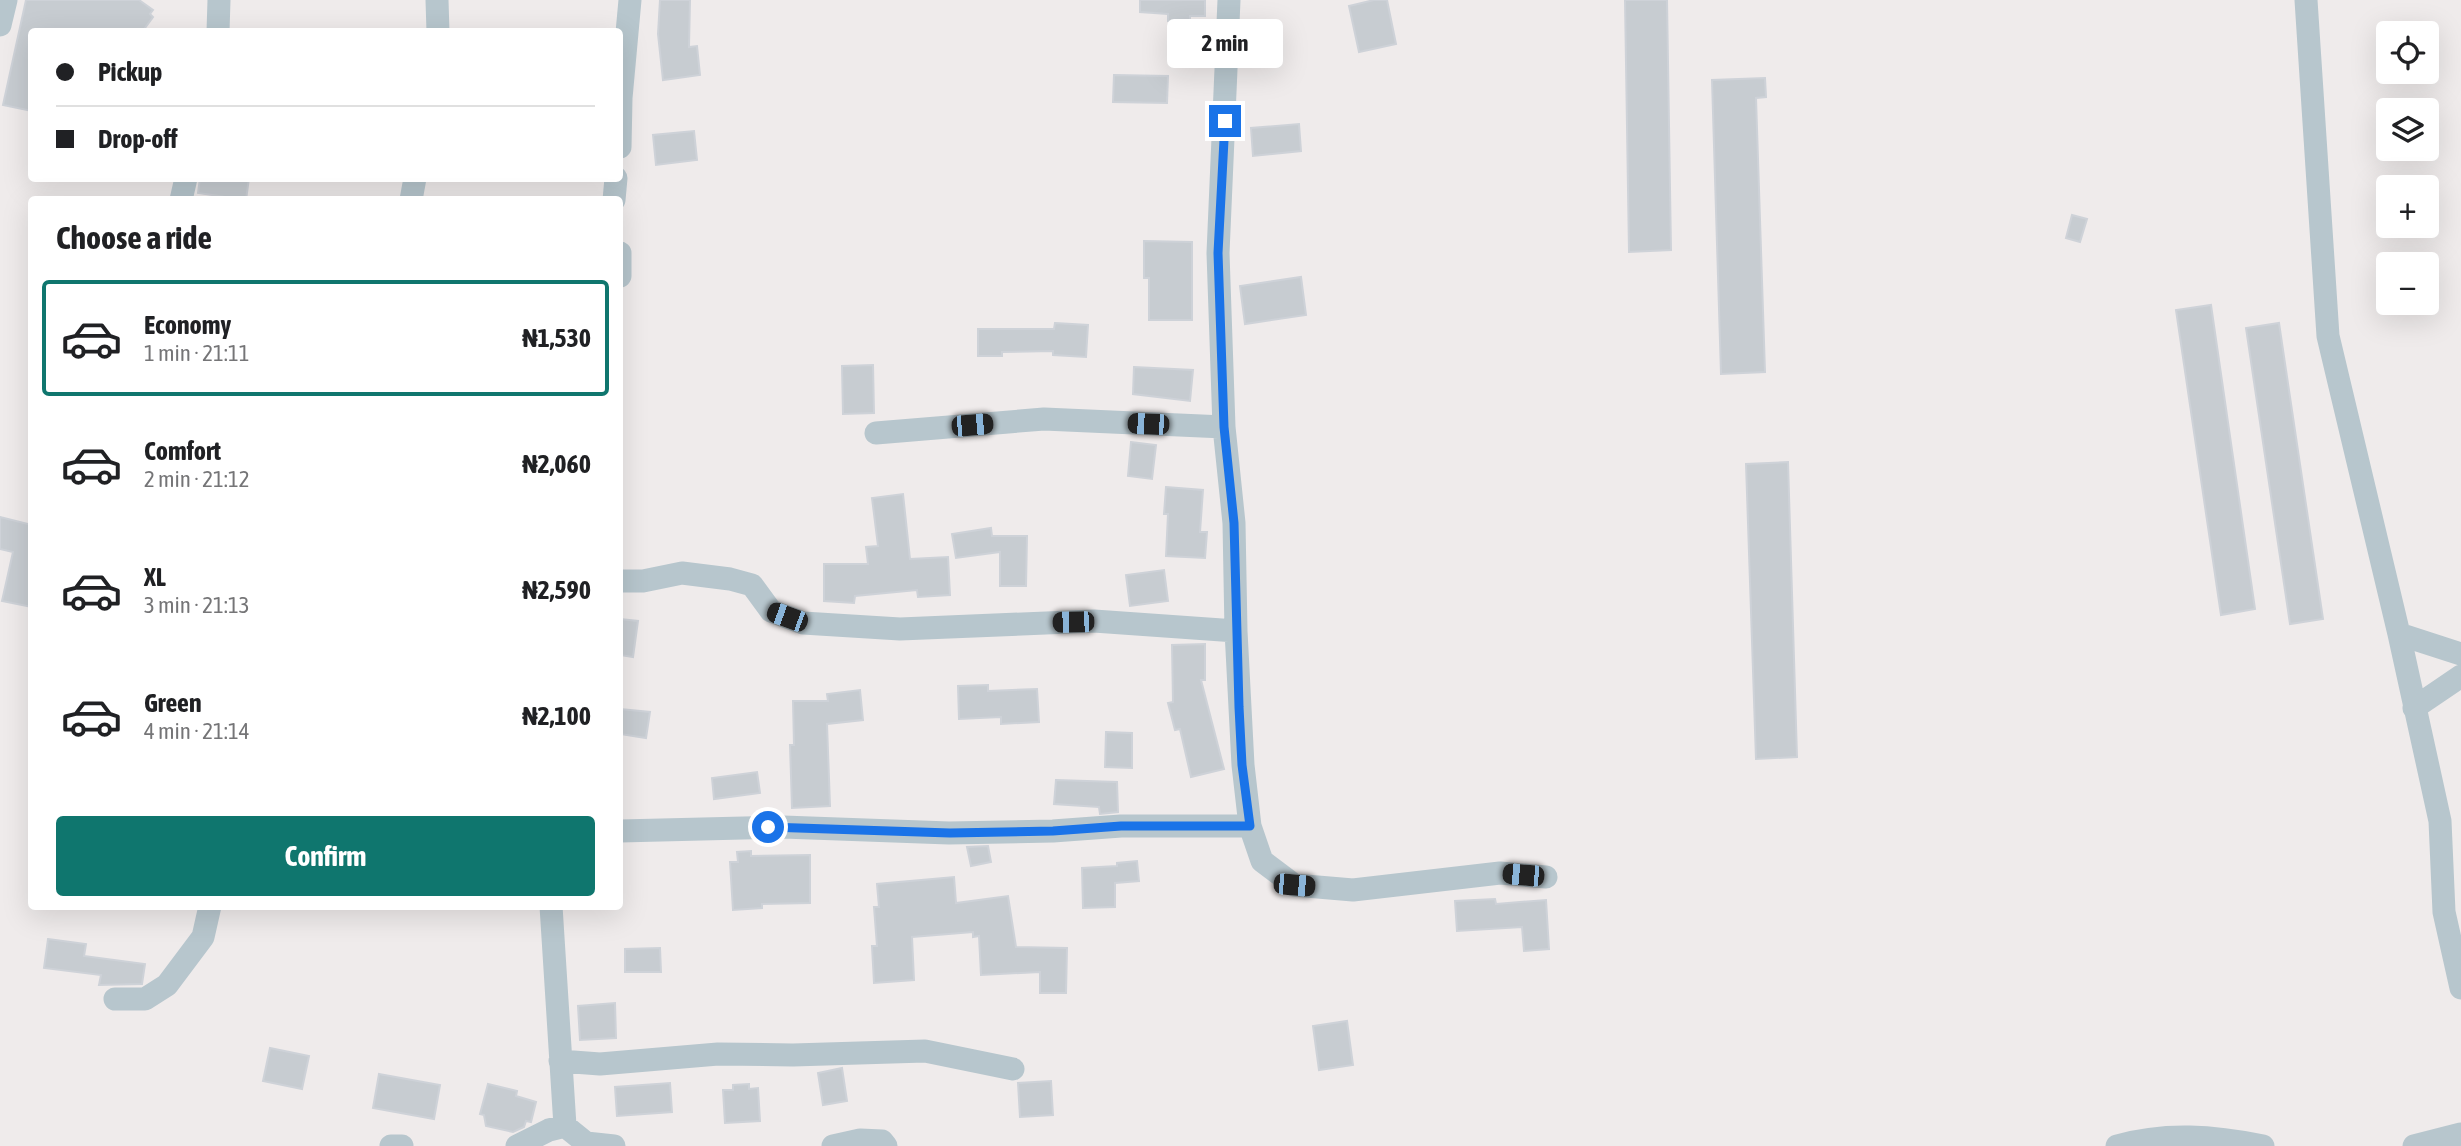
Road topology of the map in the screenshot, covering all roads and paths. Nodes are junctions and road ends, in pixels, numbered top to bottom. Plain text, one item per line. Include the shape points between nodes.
1 (6, 0) edge
2 (219, 0) edge
3 (437, 0) edge
4 (630, 0) edge
5 (1229, 0) edge
6 (2306, 0) edge
7 (0, 25) edge
8 (218, 28) edge
9 (438, 28) edge
10 (623, 77) edge
11 (1224, 427) junction
12 (876, 433) dead end
13 (623, 581) edge
14 (1236, 631) junction
15 (2399, 634) junction
16 (2461, 654) edge
17 (2461, 676) edge
18 (2414, 708) junction
19 (1250, 826) junction
20 (623, 831) edge
21 (1546, 877) dead end
22 (209, 910) edge
23 (551, 910) edge
24 (2461, 988) edge
25 (115, 999) dead end
26 (560, 1061) junction
27 (1013, 1069) dead end
28 (2461, 1134) edge
29 (565, 1136) edge
30 (391, 1146) edge
31 (402, 1146) edge
32 (517, 1146) edge
33 (614, 1146) edge
34 (833, 1146) edge
35 (886, 1146) edge
36 (2117, 1146) edge
37 (2263, 1146) edge
38 (2414, 1146) edge

1 - 7 street
2 - 8 street
3 - 9 street
4 - 10 street
5 - 11 street via 1218,253
6 - 15 street via 2328,336
11 - 12 street via 1045,419
11 - 14 street via 1234,523
13 - 14 street via 682,573 730,579 752,585 771,611 803,623 900,629 1094,621
14 - 19 street via 1242,765
15 - 16 street
15 - 18 street
17 - 18 street
18 - 24 street via 2440,821 2444,912
19 - 20 street via 950,833 783,827
19 - 21 street via 1262,861 1294,885 1353,890 1500,873
22 - 25 street via 203,937 167,985 145,999
23 - 26 street
26 - 27 street via 600,1064 718,1054 925,1051
26 - 29 street
28 - 38 street
29 - 32 street via 549,1130
29 - 33 street
30 - 31 street
34 - 35 street via 860,1140
36 - 37 street via 2172,1136 2221,1137

